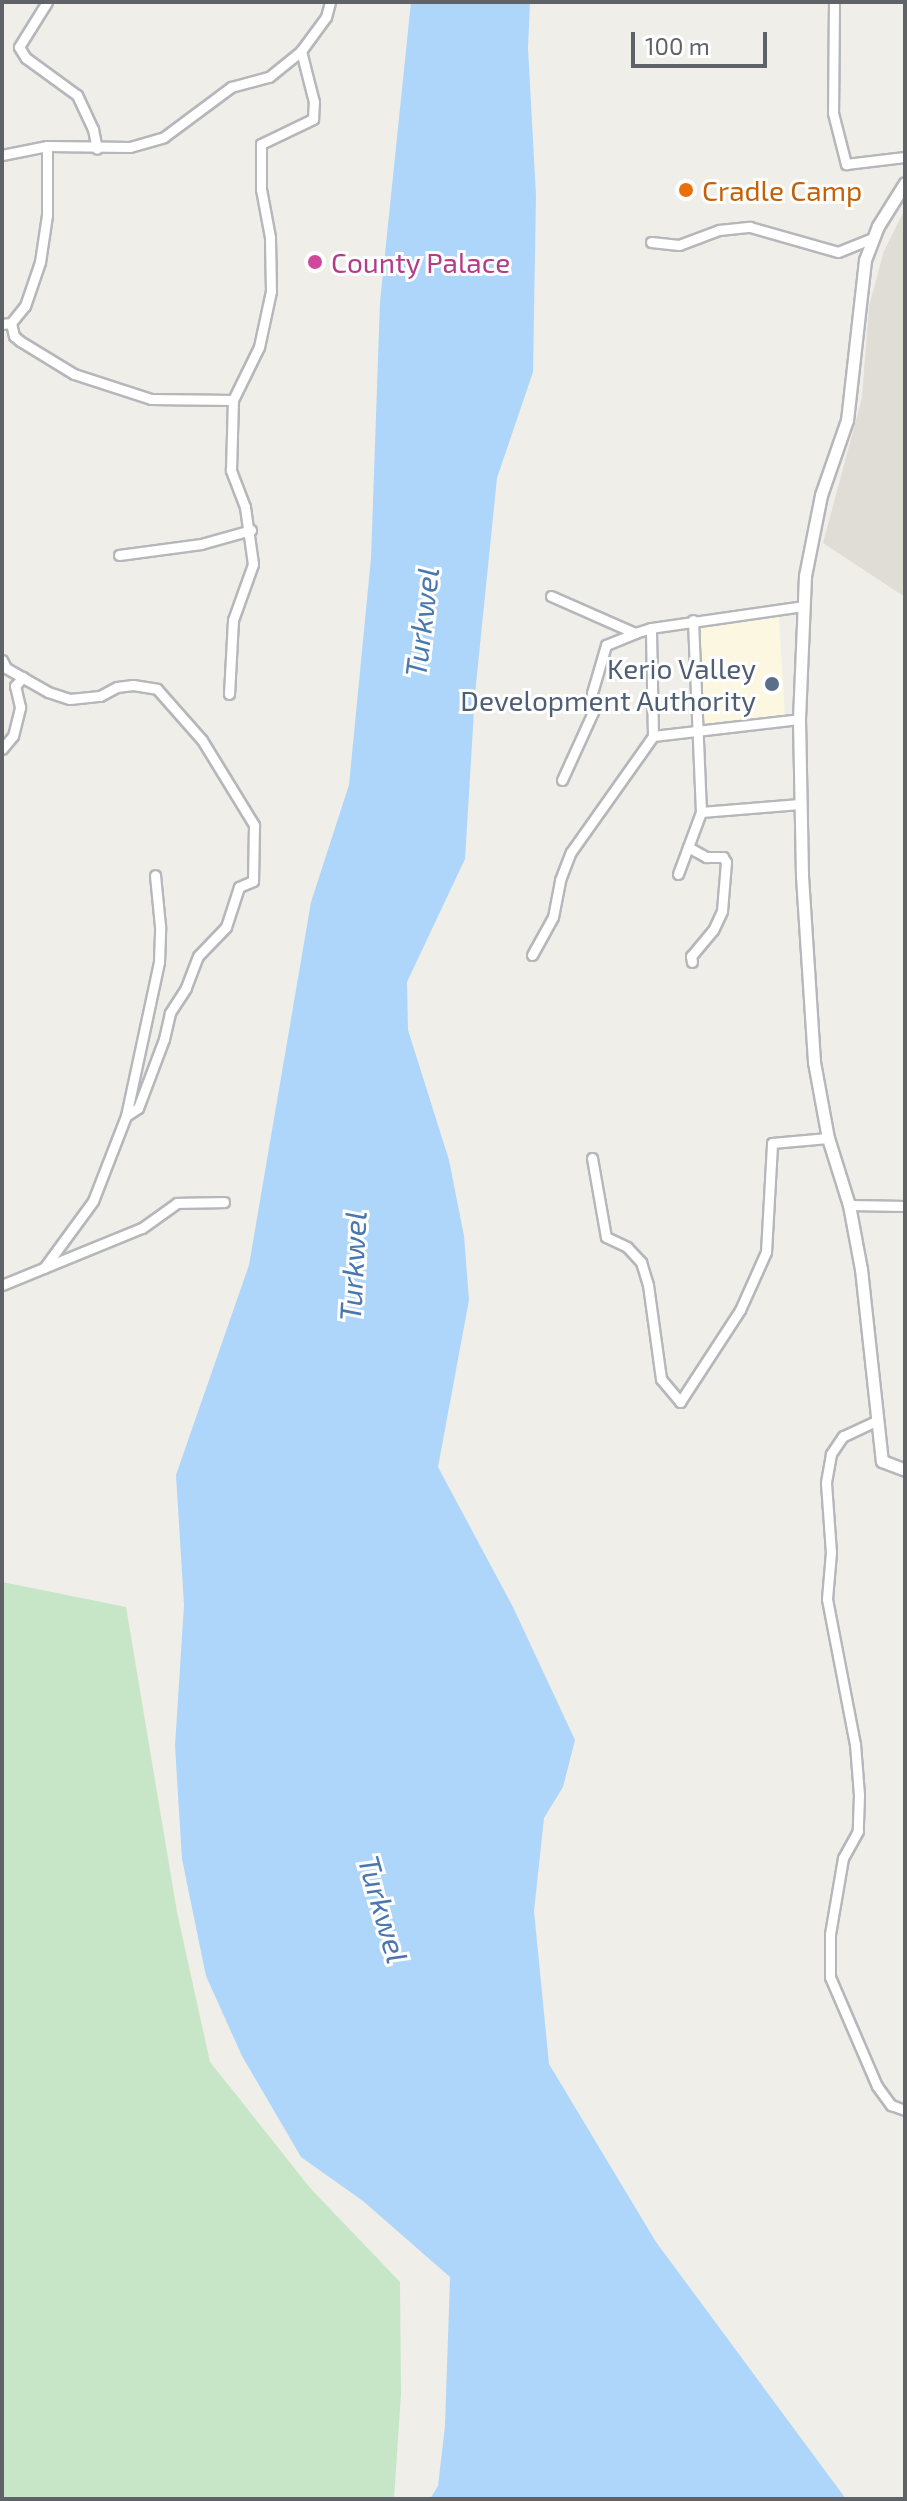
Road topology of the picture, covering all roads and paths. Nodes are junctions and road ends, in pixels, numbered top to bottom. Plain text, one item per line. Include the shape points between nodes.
1 (47, 2) edge
2 (330, 2) edge
3 (834, 2) edge
4 (301, 51) junction
5 (47, 146) junction
6 (97, 149) junction
7 (2, 155) edge
8 (905, 157) edge
9 (905, 183) edge
10 (872, 238) junction
11 (651, 242) dead end
12 (6, 324) edge
13 (233, 400) junction
14 (251, 530) junction
15 (119, 555) dead end
16 (551, 596) dead end
17 (803, 606) junction
18 (693, 620) junction
19 (651, 628) junction
20 (635, 633) junction
21 (2, 660) edge
22 (23, 677) junction
23 (229, 694) dead end
24 (799, 719) junction
25 (697, 730) junction
26 (653, 736) junction
27 (2, 749) edge
28 (562, 780) dead end
29 (800, 804) junction
30 (701, 812) junction
31 (688, 847) junction
32 (678, 874) dead end
33 (155, 875) dead end
34 (532, 955) dead end
35 (692, 962) dead end
36 (126, 1116) junction
37 (828, 1138) junction
38 (592, 1158) dead end
39 (224, 1202) dead end
40 (849, 1205) junction
41 (905, 1206) edge
42 (44, 1268) junction
43 (2, 1285) edge
44 (878, 1420) junction
45 (905, 1470) edge
46 (905, 2110) edge

1 - 6 street via 19,47 26,58 77,95
2 - 4 street via 326,17
3 - 8 street via 833,113 846,164
4 - 6 street via 269,77 231,87 164,137
4 - 13 street via 313,119 261,144 271,291 259,347
5 - 6 street
5 - 7 street
5 - 12 street via 47,215 40,262 25,306
9 - 10 street
10 - 11 street via 838,252 750,227 719,230 679,245
10 - 17 street via 859,294 847,420 821,495
12 - 13 street via 20,341 74,374 151,399
13 - 14 street via 231,470
14 - 15 street via 201,544
14 - 23 street via 253,564 233,620
16 - 20 street
17 - 18 street
17 - 24 street
18 - 19 street
18 - 25 street
19 - 20 street
19 - 26 street
20 - 28 street via 606,645 592,693 593,712
21 - 22 street
22 - 27 street via 15,686 20,707 13,736
22 - 36 street via 70,699 133,685 157,689 202,740 254,825 253,881 239,887 226,927 194,963 170,1013 138,1108
24 - 25 street
24 - 29 street
25 - 26 street
25 - 30 street
26 - 34 street via 571,852 553,917
29 - 30 street
29 - 37 street via 814,1062
30 - 31 street
31 - 32 street
31 - 35 street via 726,862 722,911
33 - 36 street via 159,962
36 - 42 street via 93,1201
37 - 38 street via 772,1143 766,1252 740,1310 680,1402 661,1379 641,1262 627,1247 606,1237
37 - 40 street
39 - 42 street via 177,1203 142,1228
40 - 41 street
40 - 44 street
42 - 43 street
44 - 45 street via 882,1461
44 - 46 street via 843,1436 831,1454 826,1483 831,1552 827,1599 855,1744 859,1795 858,1831 843,1858 830,1934 830,1977 877,2086 891,2105

